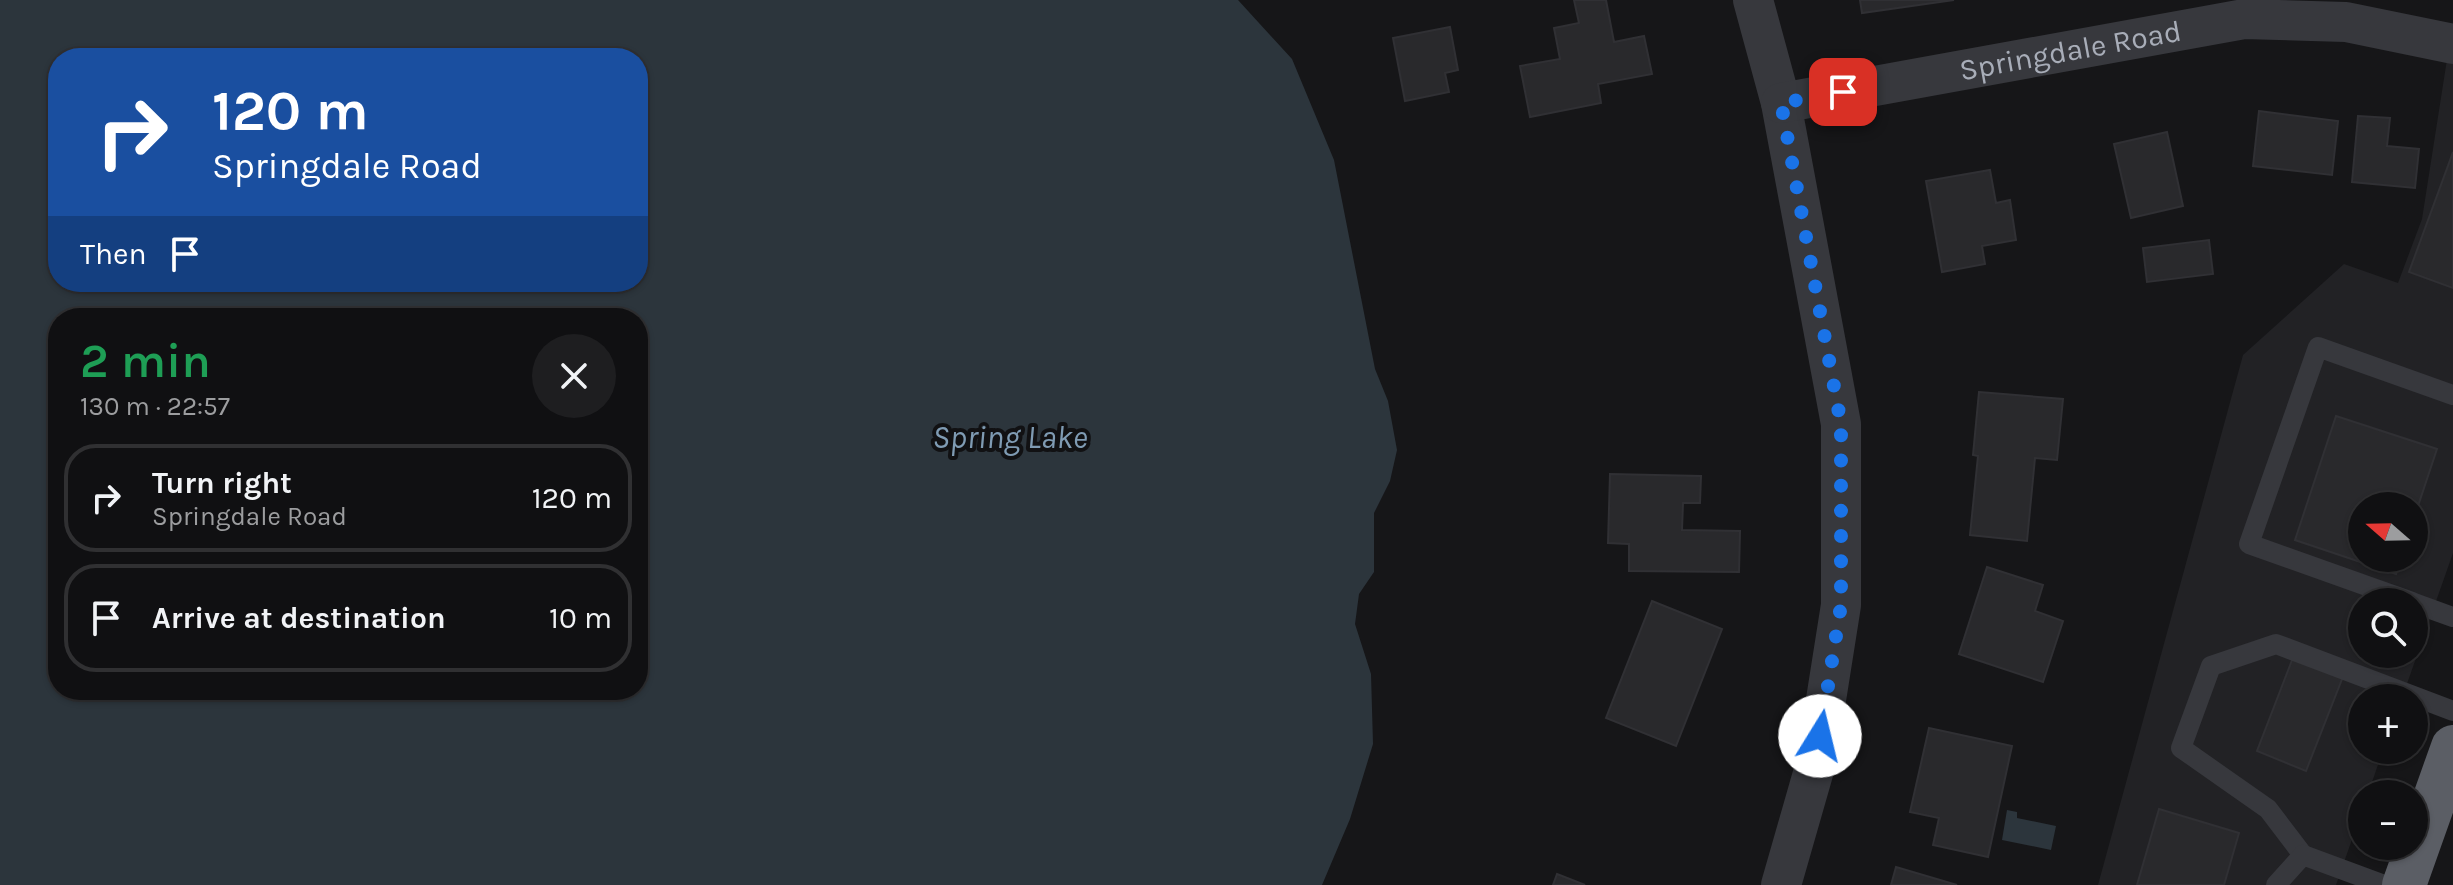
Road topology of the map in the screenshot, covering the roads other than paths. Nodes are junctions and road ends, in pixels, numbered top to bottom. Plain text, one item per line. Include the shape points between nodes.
1 (1753, 0) edge
2 (2244, 9) edge
3 (2453, 44) edge
4 (1781, 103) junction
5 (2453, 395) edge
6 (2373, 588) edge
7 (2428, 608) edge
8 (2453, 617) edge
9 (2453, 711) edge
10 (2453, 747) edge
11 (2303, 855) junction
12 (1781, 885) edge
13 (2276, 885) edge
14 (2384, 885) edge
15 (2404, 885) edge

1 - 4 street
2 - 3 street, Springdale Road via 2346,22
2 - 4 street, Springdale Road
4 - 12 street via 1841,424 1841,605 1816,763
5 - 6 lane via 2318,347 2249,544
7 - 8 lane
9 - 11 lane via 2276,644 2211,666 2181,748 2268,809
10 - 15 highway
11 - 13 lane
11 - 14 lane

